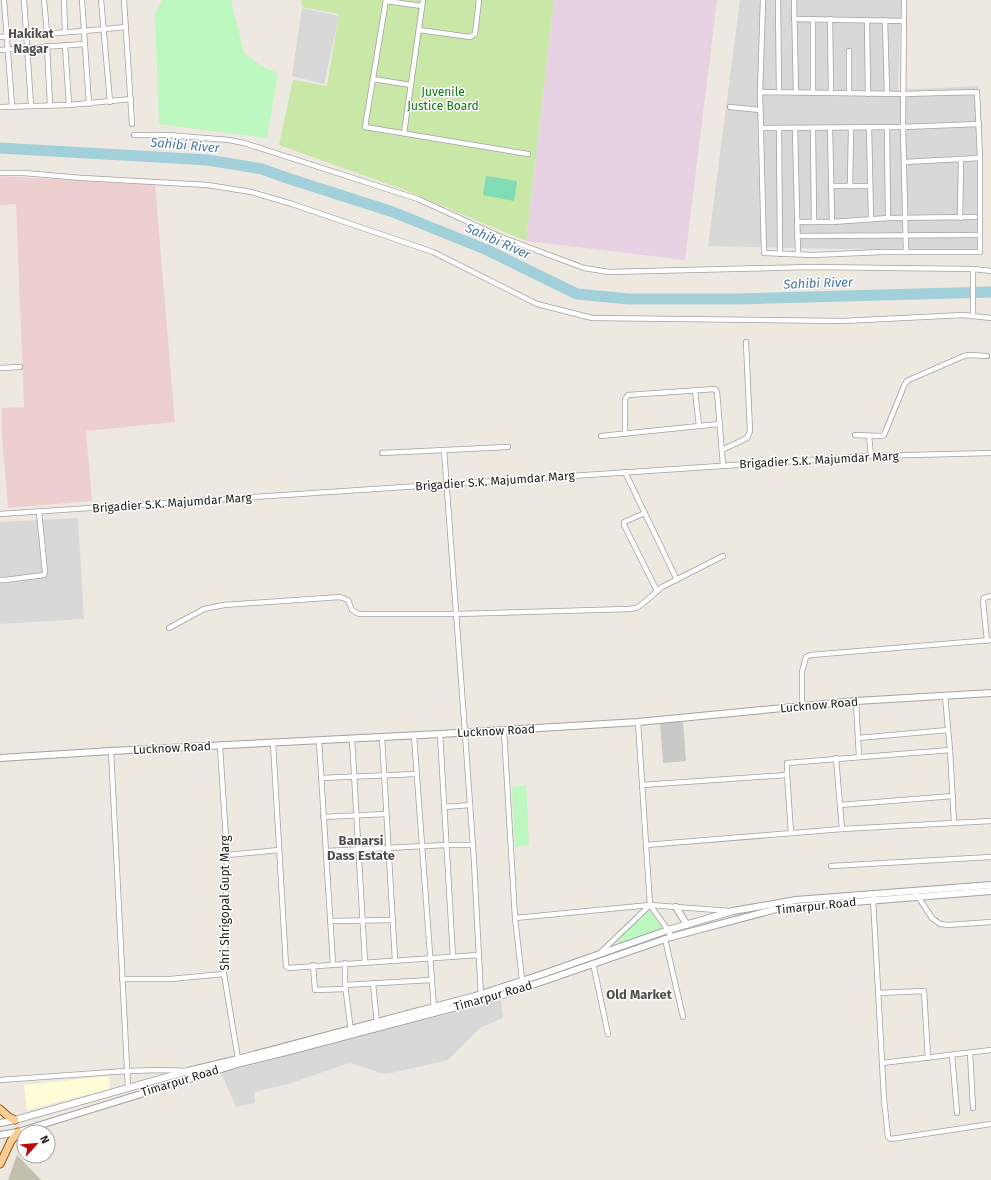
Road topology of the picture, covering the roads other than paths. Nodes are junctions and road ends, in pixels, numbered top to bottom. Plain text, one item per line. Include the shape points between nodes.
1 (4, 0) edge
2 (24, 0) edge
3 (44, 0) edge
4 (64, 0) edge
5 (82, 0) edge
6 (101, 0) edge
7 (124, 0) edge
8 (386, 0) edge
9 (423, 0) edge
10 (480, 0) edge
11 (763, 0) edge
12 (778, 0) edge
13 (794, 0) edge
14 (904, 0) edge
15 (422, 6) junction
16 (794, 19) junction
17 (813, 19) junction
18 (830, 19) junction
19 (867, 20) junction
20 (885, 20) junction
21 (904, 21) junction
22 (126, 27) junction
23 (103, 29) junction
24 (419, 30) junction
25 (84, 31) junction
26 (65, 32) junction
27 (47, 33) junction
28 (27, 35) junction
29 (0, 37) edge
30 (7, 37) junction
31 (85, 44) junction
32 (65, 45) junction
33 (47, 46) junction
34 (28, 48) junction
35 (0, 50) edge
36 (8, 50) junction
37 (849, 51) dead end
38 (373, 79) junction
39 (411, 85) junction
40 (760, 92) junction
41 (779, 92) junction
42 (796, 92) junction
43 (813, 93) junction
44 (831, 93) junction
45 (850, 93) junction
46 (868, 94) junction
47 (887, 94) junction
48 (903, 94) junction
49 (131, 99) junction
50 (110, 102) junction
51 (89, 104) junction
52 (50, 105) junction
53 (69, 105) junction
54 (12, 106) junction
55 (31, 106) junction
56 (0, 107) edge
57 (730, 107) dead end
58 (760, 110) junction
59 (132, 124) dead end
60 (979, 124) junction
61 (887, 127) junction
62 (903, 127) junction
63 (761, 128) junction
64 (779, 128) junction
65 (795, 128) junction
66 (813, 128) junction
67 (830, 128) junction
68 (851, 128) junction
69 (869, 128) junction
70 (404, 133) junction
71 (134, 135) dead end
72 (528, 154) dead end
73 (980, 158) junction
74 (960, 159) junction
75 (904, 162) junction
76 (0, 173) edge
77 (831, 186) junction
78 (850, 186) junction
79 (870, 186) junction
80 (888, 218) junction
81 (906, 218) junction
82 (960, 218) junction
83 (974, 218) dead end
84 (871, 219) junction
85 (797, 222) junction
86 (814, 222) junction
87 (832, 222) junction
88 (977, 235) dead end
89 (797, 236) junction
90 (906, 236) junction
91 (906, 252) junction
92 (780, 254) junction
93 (798, 254) junction
94 (991, 271) edge
95 (973, 272) junction
96 (972, 316) junction
97 (991, 318) edge
98 (746, 342) dead end
99 (987, 356) dead end
100 (20, 367) dead end
101 (0, 368) edge
102 (696, 391) junction
103 (719, 424) junction
104 (698, 426) junction
105 (626, 434) junction
106 (855, 435) dead end
107 (601, 436) dead end
108 (869, 436) junction
109 (508, 447) dead end
110 (444, 450) junction
111 (722, 450) junction
112 (382, 453) dead end
113 (991, 453) edge
114 (871, 456) junction
115 (723, 466) junction
116 (625, 472) junction
117 (446, 484) junction
118 (39, 512) junction
119 (645, 512) junction
120 (0, 514) edge
121 (723, 556) dead end
122 (0, 580) edge
123 (677, 580) junction
124 (657, 591) junction
125 (991, 596) edge
126 (455, 614) junction
127 (169, 628) dead end
128 (989, 641) edge
129 (991, 693) edge
130 (945, 696) junction
131 (856, 701) junction
132 (802, 706) junction
133 (638, 722) junction
134 (948, 730) junction
135 (504, 731) junction
136 (465, 733) junction
137 (440, 734) junction
138 (414, 736) junction
139 (382, 737) junction
140 (858, 738) junction
141 (352, 739) junction
142 (318, 741) junction
143 (273, 743) junction
144 (220, 746) junction
145 (950, 750) junction
146 (111, 751) junction
147 (859, 757) junction
148 (0, 758) edge
149 (836, 758) junction
150 (416, 774) junction
151 (787, 775) junction
152 (354, 776) junction
153 (384, 776) junction
154 (321, 778) junction
155 (642, 785) junction
156 (953, 796) junction
157 (470, 805) junction
158 (840, 805) junction
159 (444, 806) junction
160 (386, 814) junction
161 (356, 816) junction
162 (324, 817) junction
163 (991, 821) edge
164 (954, 823) junction
165 (842, 829) junction
166 (791, 833) junction
167 (446, 845) junction
168 (473, 845) junction
169 (646, 845) junction
170 (422, 846) junction
171 (388, 848) junction
172 (279, 850) junction
173 (358, 850) junction
174 (326, 851) junction
175 (227, 855) junction
176 (991, 857) edge
177 (831, 866) dead end
178 (991, 885) edge
179 (991, 891) edge
180 (917, 894) junction
181 (873, 896) junction
182 (650, 905) junction
183 (676, 907) junction
184 (734, 911) junction
185 (515, 918) junction
186 (393, 920) junction
187 (330, 921) junction
188 (362, 921) junction
189 (991, 922) edge
190 (687, 925) junction
191 (668, 930) junction
192 (668, 938) junction
193 (600, 953) junction
194 (479, 955) junction
195 (453, 957) junction
196 (430, 958) junction
197 (395, 960) junction
198 (365, 962) junction
199 (345, 963) junction
200 (593, 963) junction
201 (333, 964) junction
202 (313, 965) junction
203 (224, 974) junction
204 (122, 979) junction
205 (431, 980) junction
206 (522, 981) junction
207 (373, 983) junction
208 (345, 987) junction
209 (522, 988) junction
210 (878, 993) junction
211 (481, 997) junction
212 (434, 1010) junction
213 (683, 1017) dead end
214 (377, 1025) junction
215 (351, 1032) junction
216 (608, 1034) dead end
217 (991, 1050) edge
218 (970, 1053) junction
219 (952, 1055) junction
220 (928, 1058) junction
221 (239, 1061) junction
222 (882, 1062) junction
223 (127, 1071) junction
224 (188, 1071) junction
225 (189, 1079) junction
226 (0, 1080) edge
227 (128, 1088) junction
228 (973, 1108) dead end
229 (0, 1109) edge
230 (956, 1113) dead end
231 (15, 1120) junction
232 (0, 1123) edge
233 (44, 1124) edge
234 (991, 1124) edge
235 (16, 1132) edge
236 (0, 1135) edge
237 (16, 1135) edge
238 (0, 1164) edge

1 - 30 street
2 - 28 street
3 - 27 street
4 - 26 street
5 - 25 street
6 - 23 street
7 - 22 street
8 - 15 street
8 - 38 street
9 - 15 street
10 - 24 street via 473,36
11 - 40 street
12 - 41 street
13 - 16 street
14 - 21 street
15 - 24 street
16 - 17 street
16 - 42 street
17 - 18 street
17 - 43 street
18 - 19 street
18 - 44 street
19 - 20 street
19 - 46 street
20 - 21 street
20 - 47 street
21 - 48 street
22 - 23 street
22 - 49 street
23 - 25 street
23 - 50 street
24 - 39 street
25 - 26 street
25 - 31 street
26 - 27 street
27 - 28 street
28 - 30 street
28 - 34 street
29 - 30 street
30 - 36 street
31 - 32 street
31 - 51 street
32 - 33 street
32 - 53 street
33 - 34 street
33 - 52 street
34 - 36 street
34 - 55 street
35 - 36 street
36 - 54 street
37 - 45 street
38 - 39 street
38 - 70 street via 364,127
39 - 70 street
40 - 41 street
40 - 58 street
41 - 42 street
42 - 43 street
43 - 44 street
44 - 45 street
45 - 46 street
46 - 47 street
47 - 48 street
48 - 60 street via 977,92
48 - 62 street
49 - 50 street
49 - 59 street
50 - 51 street
51 - 53 street
52 - 53 street
52 - 55 street
54 - 55 street
54 - 56 street
57 - 58 street
58 - 63 street
60 - 62 street
60 - 73 street
61 - 62 street
61 - 69 street
61 - 80 street
62 - 75 street
63 - 64 street
63 - 92 street via 763,250 765,253
64 - 65 street
64 - 92 street
65 - 66 street
65 - 85 street
66 - 67 street
66 - 86 street
67 - 68 street
67 - 77 street
68 - 69 street
68 - 78 street
69 - 79 street
70 - 72 street
71 - 95 street via 168,135 244,143 418,198 501,237 584,268 609,272 809,267
73 - 74 street
73 - 91 street via 980,252
74 - 75 street
74 - 82 street
75 - 81 street
76 - 96 street via 208,185 251,192 433,252 537,304 592,318 843,321 963,314
77 - 78 street
77 - 87 street
78 - 79 street
79 - 84 street
80 - 81 street
80 - 84 street
81 - 82 street
81 - 90 street
82 - 83 street
84 - 87 street
85 - 86 street
85 - 89 street
86 - 87 street
88 - 90 street
89 - 90 street
89 - 93 street
90 - 91 street
91 - 93 street
92 - 93 street
94 - 95 street
95 - 96 street
96 - 97 street
98 - 111 street via 750,431 747,438
99 - 108 street via 964,356 907,381 884,434
100 - 101 street
102 - 103 street via 713,388 718,392
102 - 104 street
102 - 105 street via 626,396
103 - 104 street
103 - 111 street
104 - 105 street
105 - 107 street
106 - 108 street
108 - 114 street
109 - 110 street
110 - 112 street
110 - 117 street
111 - 115 street
113 - 114 street, Brigadier S.K. Majumdar Marg
114 - 115 street, Brigadier S.K. Majumdar Marg
115 - 116 street, Brigadier S.K. Majumdar Marg
116 - 117 street, Brigadier S.K. Majumdar Marg
116 - 119 street
117 - 118 street, Brigadier S.K. Majumdar Marg
117 - 126 street
118 - 120 street, Brigadier S.K. Majumdar Marg
118 - 122 street via 44,575
119 - 123 street
119 - 124 street via 623,523
121 - 123 street
123 - 124 street
124 - 126 street via 641,606 629,610
125 - 128 street via 984,598 983,601
126 - 127 street via 359,614 352,610 348,600 340,597 224,605 204,609
126 - 136 street
128 - 132 street via 811,655 806,657 802,672
129 - 130 street, Lucknow Road
130 - 131 street, Lucknow Road
130 - 134 street
131 - 132 street, Lucknow Road
131 - 140 street
132 - 133 street, Lucknow Road
133 - 135 street, Lucknow Road
133 - 155 street
134 - 140 street
134 - 145 street
135 - 136 street, Lucknow Road
135 - 185 street
136 - 137 street, Lucknow Road
136 - 157 street
137 - 138 street, Lucknow Road
137 - 159 street
138 - 139 street, Lucknow Road
138 - 150 street
139 - 141 street, Lucknow Road
139 - 153 street
140 - 147 street
141 - 142 street, Lucknow Road
141 - 152 street
142 - 143 street, Lucknow Road
142 - 154 street
143 - 144 street, Lucknow Road
143 - 172 street
144 - 146 street, Lucknow Road
144 - 175 street, Shri Shrigopal Gupt Marg
145 - 147 street
145 - 156 street
146 - 148 street, Lucknow Road
146 - 204 street
147 - 149 street
149 - 151 street via 789,762 786,764
149 - 158 street
150 - 153 street
150 - 170 street
151 - 155 street
151 - 166 street
152 - 153 street
152 - 154 street
152 - 161 street
153 - 160 street
154 - 162 street
155 - 169 street
156 - 158 street
156 - 164 street
157 - 159 street
157 - 168 street
158 - 165 street
159 - 167 street
160 - 161 street
160 - 171 street
161 - 162 street
161 - 173 street
162 - 174 street
163 - 164 street
164 - 165 street
165 - 166 street
166 - 169 street
167 - 168 street
167 - 170 street
167 - 195 street
168 - 194 street
169 - 182 street
170 - 171 street
170 - 196 street
171 - 173 street
171 - 186 street
172 - 175 street
172 - 202 street via 285,964 288,968
173 - 174 street
173 - 188 street
174 - 187 street
175 - 203 street, Shri Shrigopal Gupt Marg
176 - 177 street
178 - 180 street, Timarpur Road
179 - 180 street, Timarpur Road
180 - 181 street, Timarpur Road
180 - 189 street via 932,918 940,924
181 - 184 street, Timarpur Road via 796,900
181 - 192 street, Timarpur Road via 784,907
181 - 210 street
182 - 183 street
182 - 185 street
182 - 191 street
182 - 193 street
183 - 184 street
183 - 190 street
184 - 190 street, Timarpur Road
185 - 206 street
186 - 188 street
186 - 197 street
187 - 188 street
187 - 201 street
188 - 198 street
190 - 191 street, Timarpur Road
191 - 192 street
191 - 193 street, Timarpur Road
192 - 200 street, Timarpur Road
192 - 213 street
193 - 206 street, Timarpur Road
194 - 195 street
194 - 211 street
195 - 196 street
196 - 197 street
196 - 205 street
197 - 198 street
198 - 199 street
199 - 201 street
199 - 208 street
200 - 209 street, Timarpur Road
200 - 216 street
201 - 202 street
202 - 208 street via 314,990
203 - 204 street via 170,979
203 - 221 street, Shri Shrigopal Gupt Marg
204 - 223 street
205 - 207 street
205 - 212 street
206 - 209 street
206 - 211 street, Timarpur Road
207 - 208 street
207 - 214 street
208 - 215 street
209 - 211 street, Timarpur Road
210 - 220 street via 924,991
210 - 222 street
211 - 212 street, Timarpur Road
212 - 214 street, Timarpur Road
214 - 215 street, Timarpur Road
215 - 221 street, Timarpur Road
217 - 218 street
218 - 219 street
218 - 228 street
219 - 220 street
219 - 230 street
220 - 222 street
221 - 224 street, Timarpur Road
221 - 225 street, Timarpur Road
222 - 234 street via 888,1137
223 - 224 street
223 - 226 street
223 - 227 street
224 - 225 street
224 - 227 street, Timarpur Road
225 - 233 street, Timarpur Road
227 - 231 street, Timarpur Road
229 - 231 main road
231 - 232 street, Timarpur Road
235 - 236 street, Timarpur Road
237 - 238 main road

